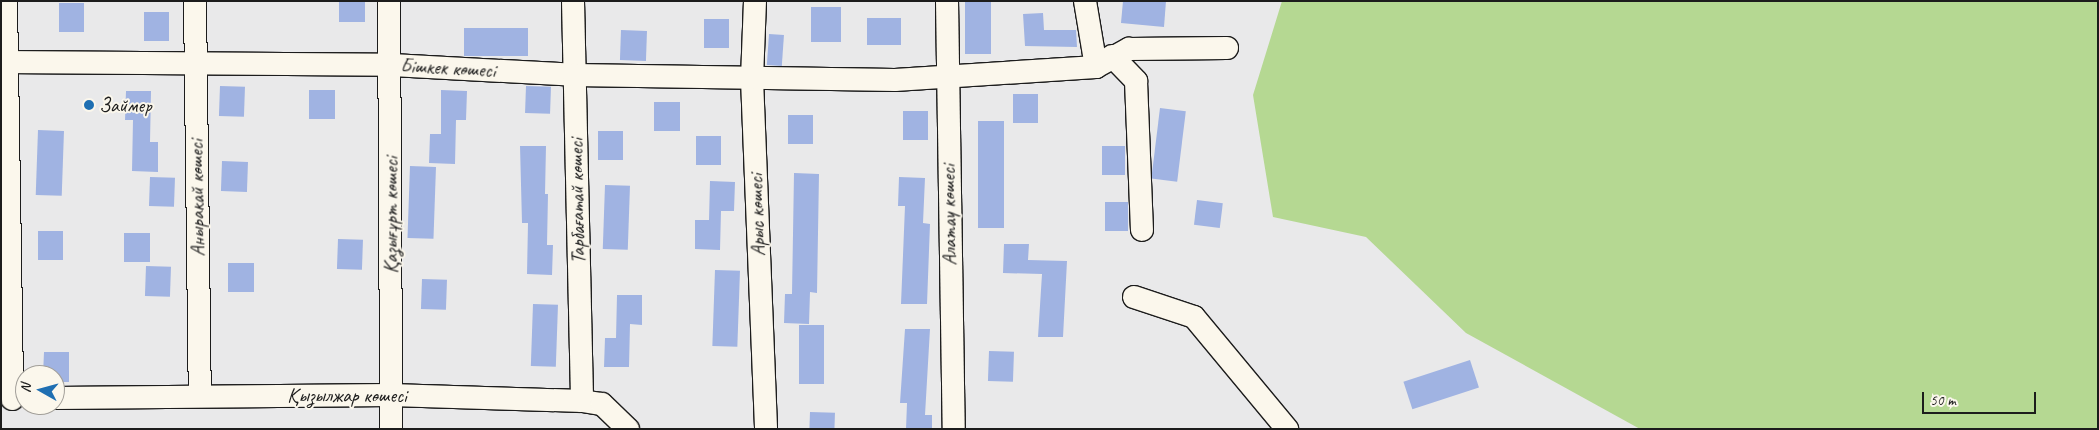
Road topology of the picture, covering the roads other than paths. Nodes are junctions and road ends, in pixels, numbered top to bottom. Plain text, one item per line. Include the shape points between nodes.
1 (6, 1) edge
2 (195, 1) edge
3 (389, 1) edge
4 (573, 1) edge
5 (755, 1) edge
6 (947, 1) edge
7 (1085, 1) edge
8 (1227, 48) dead end
9 (4, 62) edge
10 (195, 62) junction
11 (1104, 62) junction
12 (392, 65) junction
13 (574, 75) junction
14 (752, 79) junction
15 (946, 79) junction
16 (1142, 230) dead end
17 (1134, 297) dead end
18 (200, 394) junction
19 (391, 394) junction
20 (65, 398) edge
21 (13, 399) edge
22 (582, 401) junction
23 (391, 429) edge
24 (628, 429) edge
25 (766, 429) edge
26 (954, 429) edge
27 (1287, 429) edge

1 - 9 street
2 - 10 street, Аныракай көшесі
3 - 12 street, Қазығұрт көшесі
4 - 13 street, Тарбағатай көшесі
5 - 14 street, Арыс көшесі
6 - 15 street, Алатау көшесі
7 - 11 street
8 - 11 street, Бішкек көшесі via 1129,49
9 - 10 street, Бішкек көшесі
9 - 21 street
10 - 12 street, Бішкек көшесі
10 - 18 street, Аныракай көшесі
11 - 15 street, Бішкек көшесі
11 - 16 street via 1136,81
12 - 13 street, Бішкек көшесі
12 - 19 street, Қазығұрт көшесі
13 - 14 street, Бішкек көшесі
13 - 22 street, Тарбағатай көшесі
14 - 15 street, Бішкек көшесі
14 - 25 street, Арыс көшесі
15 - 26 street, Алатау көшесі
17 - 27 street via 1194,317
18 - 19 street, Қызылжар көшесі
18 - 20 street, Қызылжар көшесі
19 - 22 street, Қызылжар көшесі
19 - 23 street, Қазығұрт көшесі
22 - 24 street, Қызылжар көшесі via 602,404

